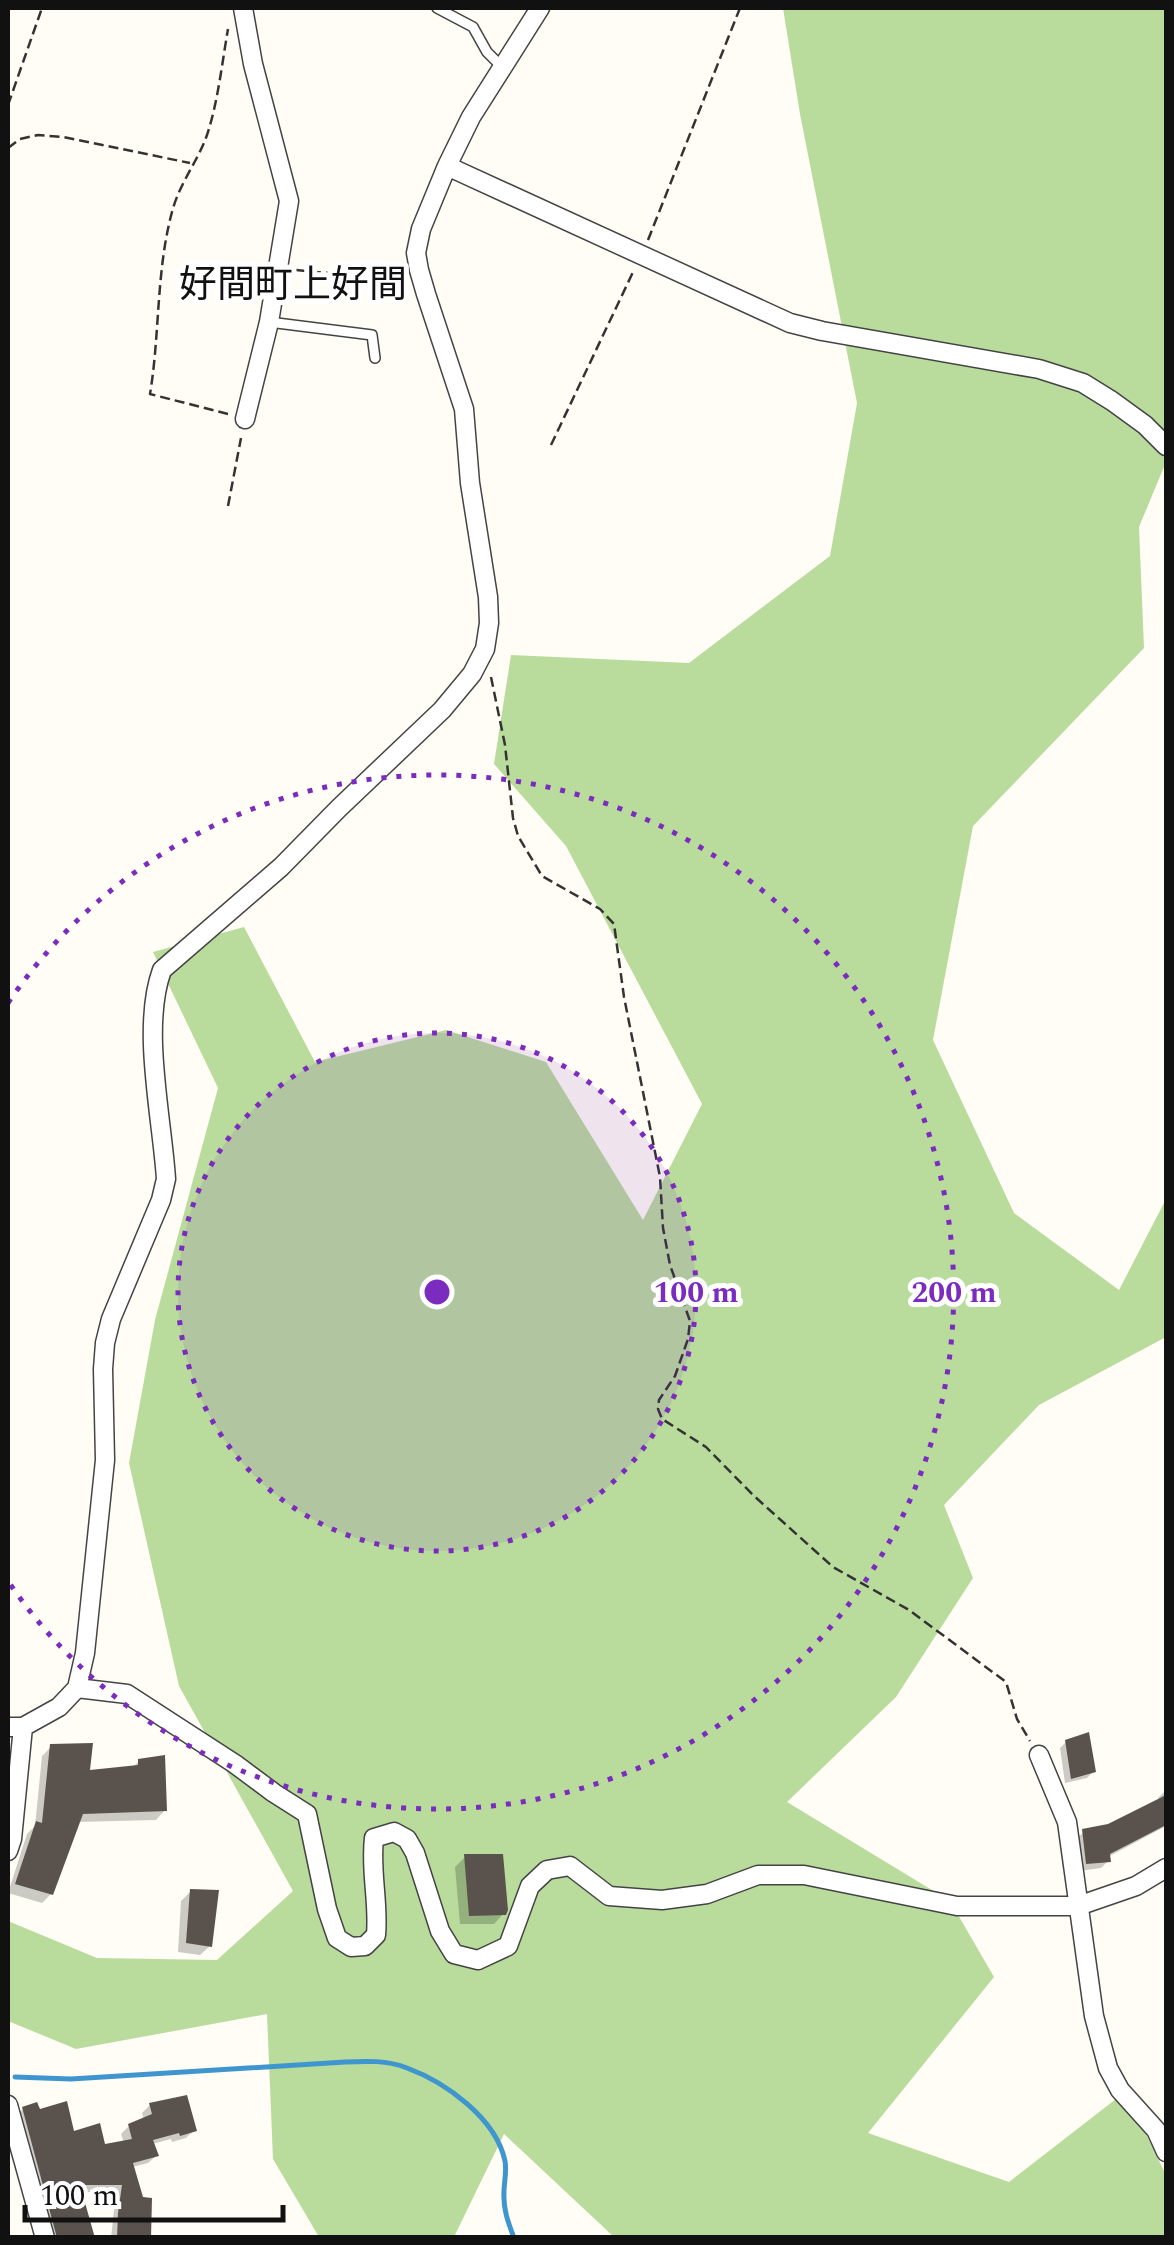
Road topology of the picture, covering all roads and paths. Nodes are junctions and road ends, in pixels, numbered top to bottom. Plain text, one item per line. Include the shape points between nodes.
1 (42, 8) edge
2 (244, 8) edge
3 (437, 8) edge
4 (540, 8) edge
5 (740, 8) edge
6 (229, 26) dead end
7 (503, 68) junction
8 (8, 105) edge
9 (8, 148) edge
10 (193, 163) junction
11 (447, 166) junction
12 (642, 256) junction
13 (280, 268) junction
14 (418, 270) junction
15 (270, 322) junction
16 (375, 358) dead end
17 (245, 418) junction
18 (551, 445) dead end
19 (1166, 446) edge
20 (228, 506) dead end
21 (485, 649) junction
22 (77, 1688) junction
23 (16, 1727) edge
24 (1039, 1755) joint
25 (8, 1851) edge
26 (1166, 1868) edge
27 (1078, 1906) junction
28 (8, 2110) edge
29 (1166, 2152) edge
30 (44, 2238) edge

1 - 8 path
2 - 13 street via 290,200
3 - 7 lane via 473,27
4 - 7 street
5 - 12 path
6 - 10 path via 207,136
7 - 11 street
9 - 10 path via 38,135 63,136
10 - 17 path via 172,212 150,394
11 - 12 street
11 - 14 street via 421,229
12 - 18 path
12 - 19 street via 790,322 1083,383
13 - 14 path via 369,277
13 - 15 street
14 - 21 street via 464,409 488,597
15 - 16 lane via 372,335
15 - 17 street
17 - 20 path
21 - 22 street via 442,710 282,867 162,970 154,989 166,1179 105,1342 105,1460
21 - 24 path via 518,836 542,876 614,924 670,1266 690,1321 675,1376 659,1400 662,1419 706,1447 833,1567 910,1610 1006,1682 1017,1719
22 - 23 street via 59,1707
22 - 27 street via 127,1694 307,1814 327,1909 337,1938 351,1946 365,1946 376,1935 374,1838 394,1832 415,1853 440,1932 454,1954 478,1960 508,1946 530,1886 547,1870 570,1866 609,1896 662,1900 708,1894 758,1875 804,1875 958,1906
23 - 25 street
24 - 27 street via 1066,1822
26 - 27 street
27 - 29 street via 1108,2068
28 - 30 street

